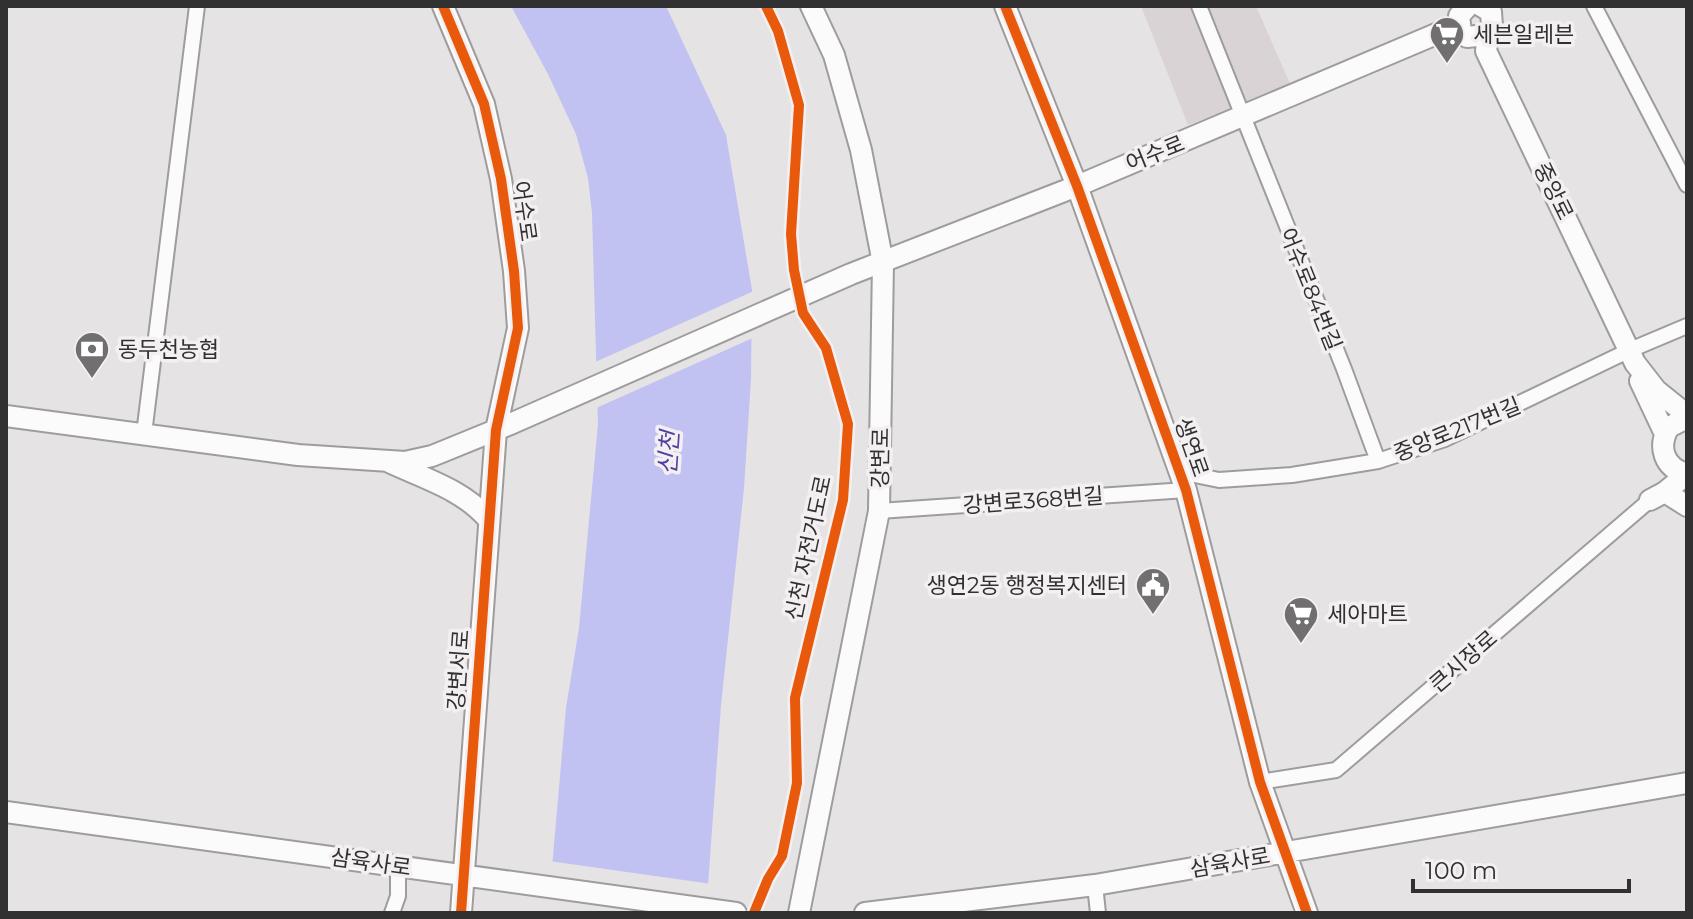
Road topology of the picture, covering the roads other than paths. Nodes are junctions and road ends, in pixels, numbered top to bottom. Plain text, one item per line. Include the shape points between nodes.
1 (197, 6) edge
2 (443, 6) edge
3 (811, 6) edge
4 (1005, 6) edge
5 (1199, 6) edge
6 (1594, 6) edge
7 (1476, 18) edge
8 (1242, 117) junction
9 (1687, 185) edge
10 (1077, 186) junction
11 (883, 263) junction
12 (1687, 326) edge
13 (1632, 356) junction
14 (6, 416) edge
15 (1687, 416) edge
16 (496, 430) junction
17 (144, 434) junction
18 (1665, 434) junction
19 (386, 460) junction
20 (1378, 461) junction
21 (1668, 462) junction
22 (1687, 474) edge
23 (1183, 481) junction
24 (1657, 496) junction
25 (1687, 506) edge
26 (879, 511) junction
27 (488, 519) junction
28 (1260, 782) junction
29 (1687, 783) edge
30 (6, 812) edge
31 (1284, 852) junction
32 (398, 866) junction
33 (463, 875) junction
34 (1095, 885) junction
35 (392, 913) edge
36 (461, 913) edge
37 (736, 913) edge
38 (799, 913) edge
39 (865, 913) edge
40 (1098, 913) edge
41 (1307, 913) edge

1 - 17 street
2 - 16 main road, 어수로 via 484,104 514,271 518,328
3 - 11 main road, 강변로 via 834,55 861,150
4 - 10 main road, 생연로
5 - 8 street, 어수로84번길
6 - 9 street
7 - 8 main road, 어수로
7 - 13 main road, 중앙로
8 - 10 main road, 어수로
8 - 20 street, 어수로84번길
10 - 11 main road, 어수로
10 - 23 main road, 생연로
11 - 16 main road, 어수로
11 - 26 main road, 강변로
12 - 13 street
13 - 15 main road via 1656,390
13 - 18 main road
13 - 20 street, 중앙로217번길 via 1445,439
14 - 17 main road, 어수로
15 - 18 main road
16 - 19 main road, 어수로 via 432,456
16 - 27 main road, 강변서로
17 - 19 main road, 어수로 via 298,455
18 - 21 main road
19 - 27 main road via 461,493
20 - 23 street, 중앙로217번길 via 1292,475
21 - 22 main road
21 - 24 main road
22 - 24 main road
23 - 26 street, 강변로368번길
23 - 28 main road, 생연로
24 - 25 main road
24 - 28 street, 큰시장로 via 1336,770
26 - 38 main road, 강변로
27 - 33 main road, 강변서로
28 - 31 main road, 생연로
29 - 31 main road, 삼육사로
30 - 32 main road, 삼육사로
31 - 34 main road, 삼육사로
31 - 41 main road, 생연로
32 - 33 main road, 삼육사로
32 - 35 street
33 - 36 main road, 강변서로
33 - 37 main road, 삼육사로
34 - 39 main road, 삼육사로
34 - 40 street

